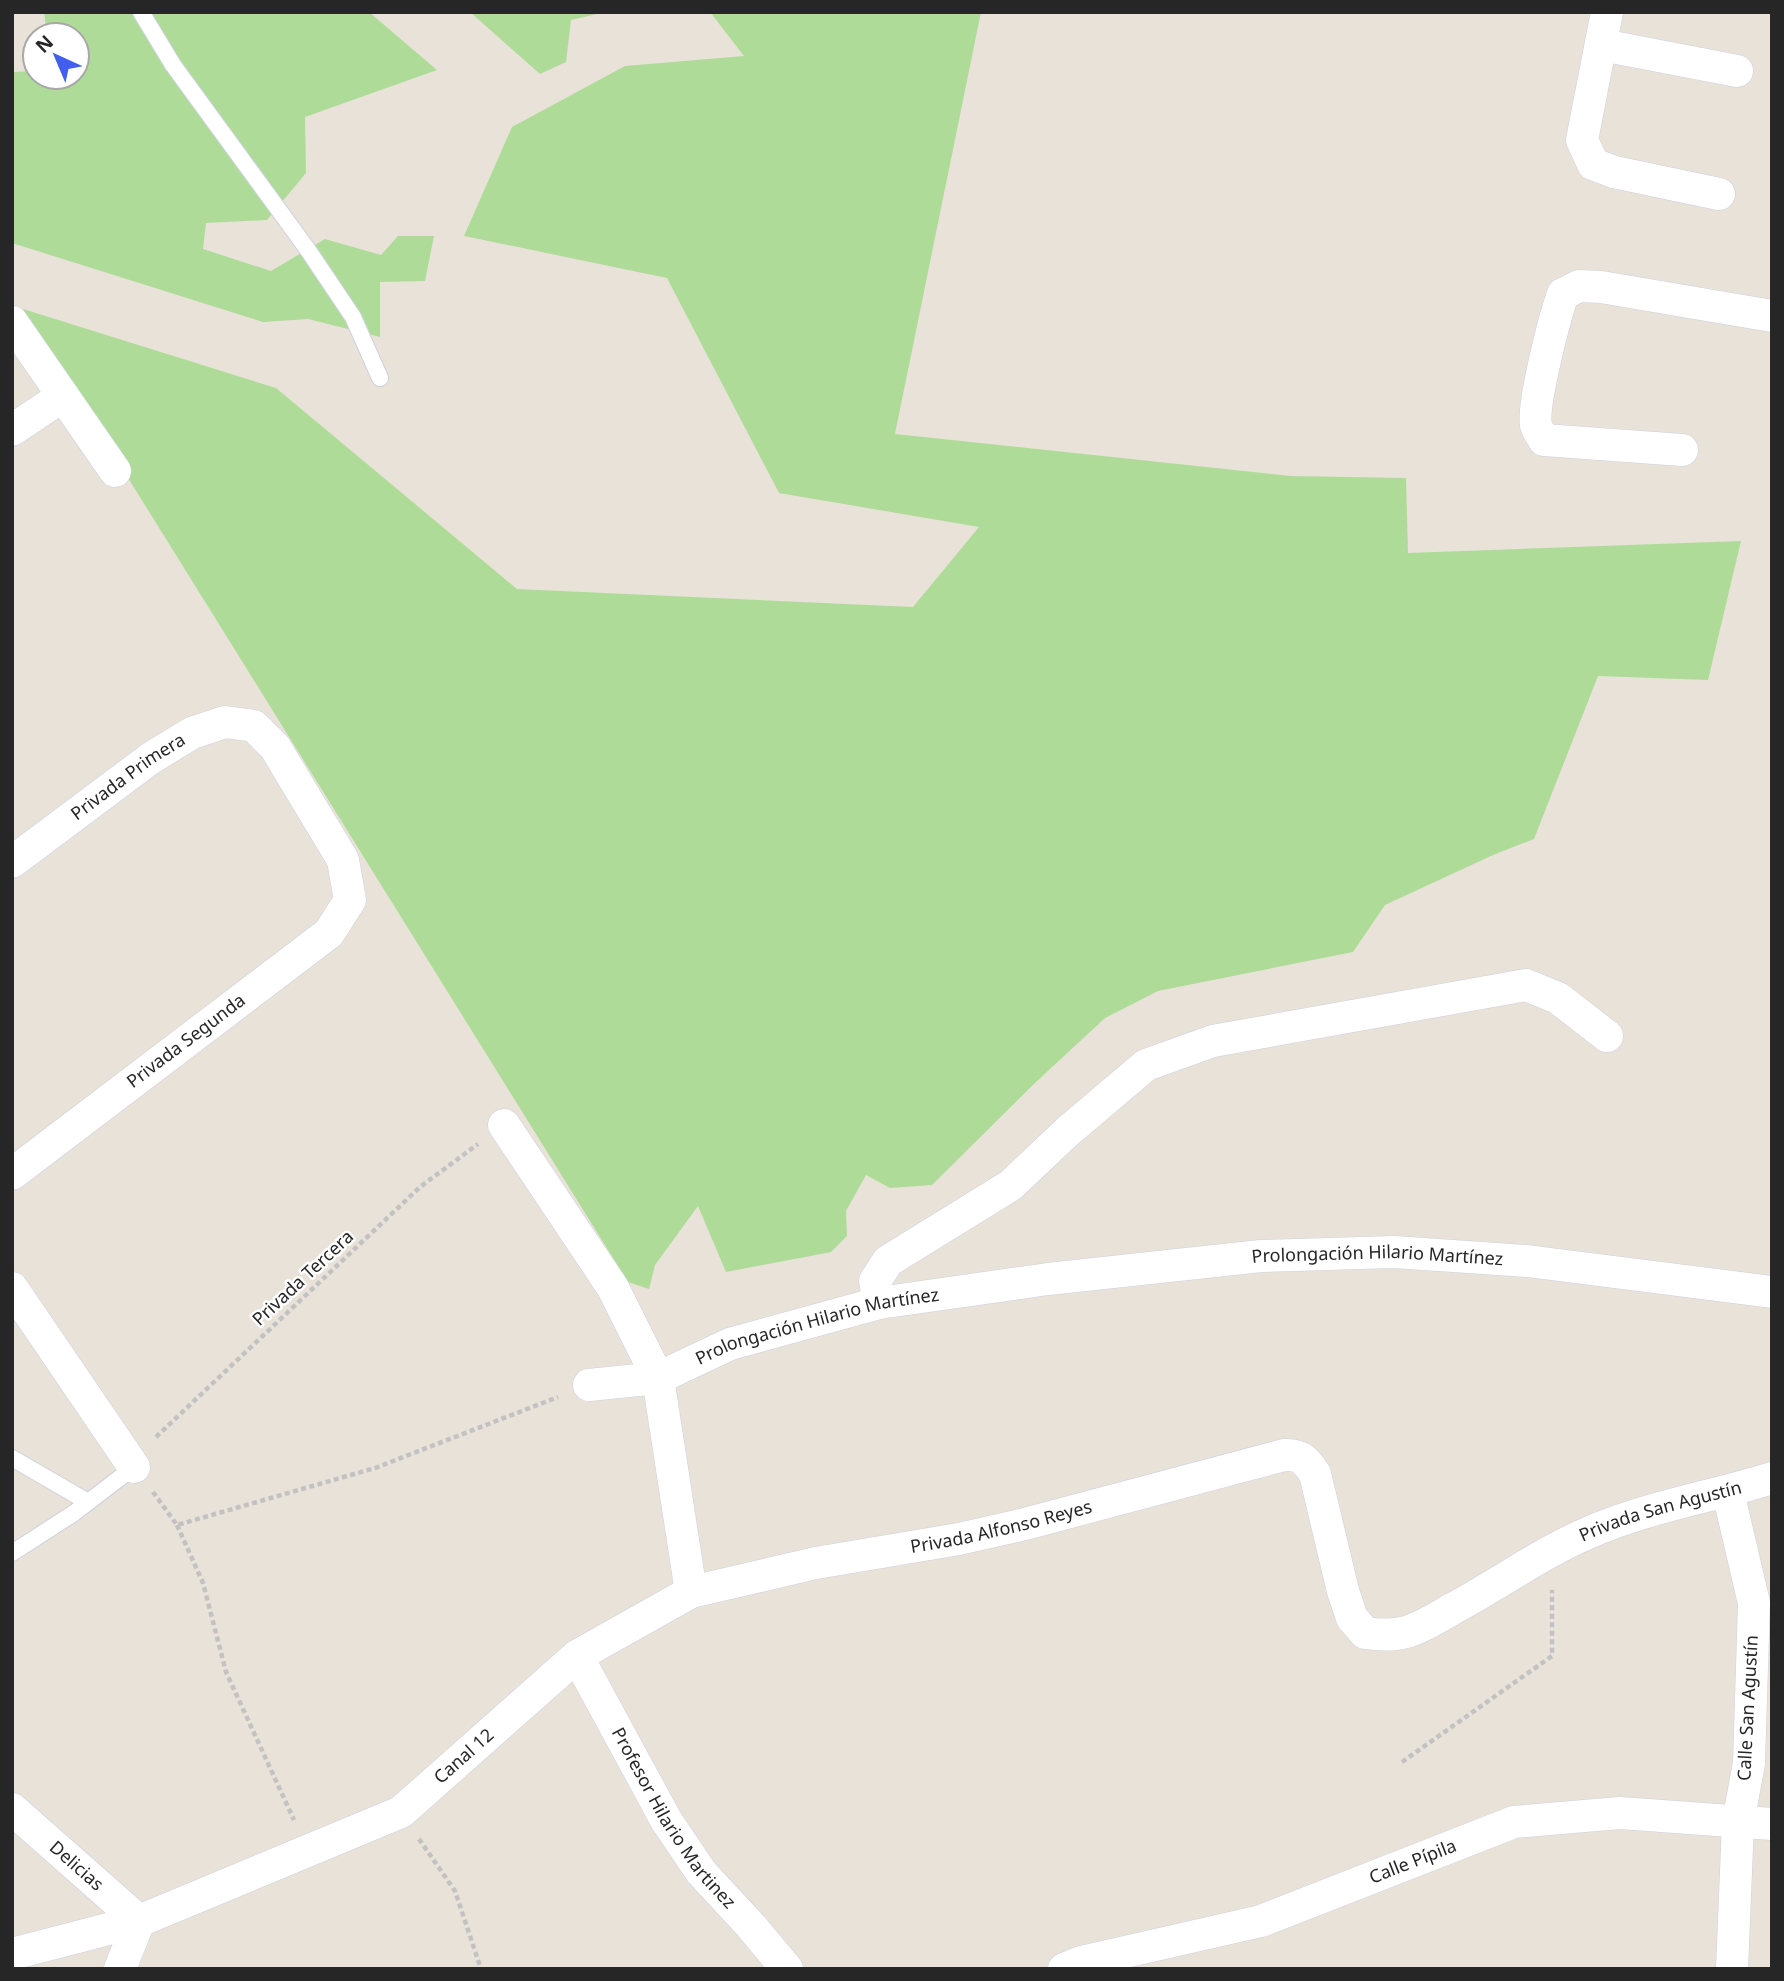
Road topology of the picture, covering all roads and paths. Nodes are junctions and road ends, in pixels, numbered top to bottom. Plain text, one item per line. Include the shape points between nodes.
1 (141, 12) edge
2 (1607, 12) edge
3 (1602, 46) junction
4 (1737, 71) dead end
5 (1719, 194) dead end
6 (1772, 316) edge
7 (12, 322) edge
8 (380, 378) dead end
9 (63, 396) junction
10 (12, 430) edge
11 (1682, 450) dead end
12 (115, 471) dead end
13 (12, 862) edge
14 (350, 900) joint
15 (1607, 1036) dead end
16 (504, 1125) joint
17 (12, 1174) edge
18 (12, 1288) edge
19 (1772, 1292) edge
20 (879, 1303) junction
21 (658, 1378) junction
22 (589, 1385) joint
23 (12, 1458) edge
24 (1307, 1461) joint
25 (134, 1466) junction
26 (1772, 1478) edge
27 (1728, 1492) junction
28 (88, 1502) junction
29 (177, 1525) junction
30 (1552, 1551) junction
31 (12, 1553) edge
32 (691, 1592) junction
33 (577, 1656) junction
34 (1402, 1762) dead end
35 (12, 1809) edge
36 (401, 1812) junction
37 (1738, 1823) junction
38 (1772, 1824) edge
39 (307, 1850) junction
40 (139, 1921) junction
41 (12, 1954) edge
42 (120, 1969) edge
43 (481, 1969) edge
44 (787, 1969) edge
45 (1064, 1969) edge
46 (1732, 1969) edge

1 - 8 lane via 173,65 353,317
2 - 3 street
3 - 4 street
3 - 5 street via 1582,140 1593,164
6 - 11 street via 1601,286 1579,286 1563,294 1538,398 1536,425 1544,440
7 - 9 street
9 - 10 street
9 - 12 street
13 - 14 street, Privada Primera via 151,758 192,733 225,722 254,726 275,747 343,860
14 - 17 street, Privada Segunda via 329,933
15 - 20 street via 1558,998 1526,985 1213,1041 1146,1065 1011,1185 888,1261 875,1281
16 - 21 street via 614,1289
16 - 25 path, Privada Tercera via 420,1187 153,1439
18 - 25 street
19 - 20 street, Prolongación Hilario Martínez via 1527,1261 1394,1252 1261,1256
20 - 21 street, Prolongación Hilario Martínez via 730,1344
21 - 22 street, Prolongación Hilario Martínez
21 - 32 street
22 - 29 path via 375,1468
23 - 28 lane
24 - 30 street, Privada San Agustín via 1315,1474 1352,1618 1365,1633 1388,1636 1412,1631
24 - 32 street, Privada Alfonso Reyes via 1296,1454 1284,1455 1025,1524
25 - 28 lane
25 - 29 path
26 - 27 street, Privada San Agustín
27 - 30 street, Privada San Agustín via 1589,1532
27 - 37 street, Calle San Agustín via 1754,1603 1749,1763
28 - 31 lane
29 - 39 path via 203,1583 226,1672
30 - 34 path via 1552,1656
32 - 33 street, Canal 12
33 - 36 street, Canal 12
33 - 44 street, Profesor Hilario Martinez via 701,1872
35 - 40 street, Delicias
36 - 39 street, Canal 12
36 - 43 path via 455,1891
37 - 38 street, Calle Pípila
37 - 45 street, Calle Pípila via 1620,1813 1514,1822 1261,1921
37 - 46 street, Calle San Agustín
39 - 40 street, Canal 12
40 - 41 street, Canal 12
40 - 42 street

